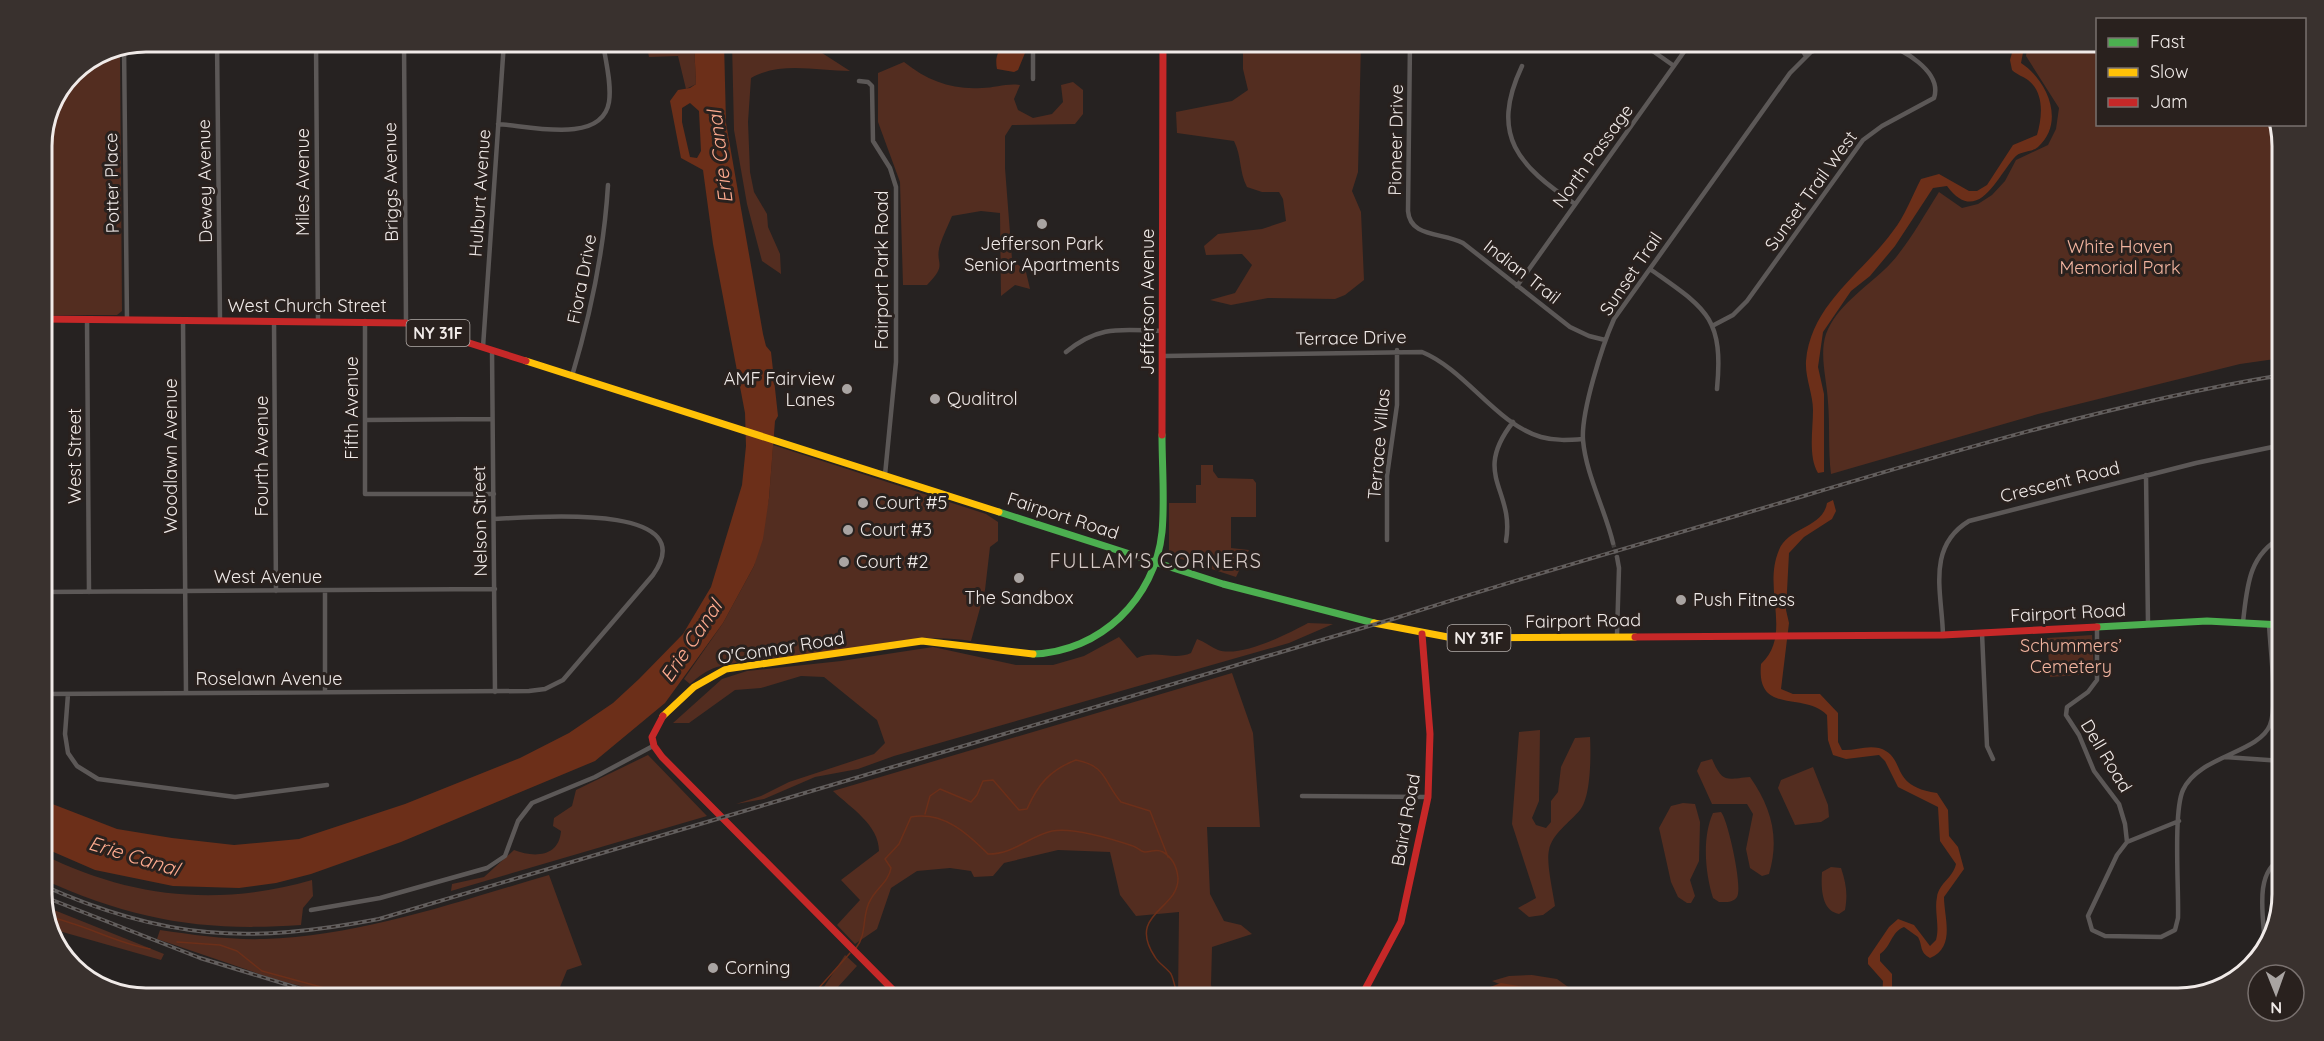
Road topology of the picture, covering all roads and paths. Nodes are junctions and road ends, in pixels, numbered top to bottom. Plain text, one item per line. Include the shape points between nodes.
1 (217, 52) edge
2 (316, 52) edge
3 (404, 52) edge
4 (503, 52) edge
5 (604, 52) edge
6 (1033, 52) edge
7 (1163, 52) edge
8 (1410, 52) edge
9 (1654, 52) edge
10 (1684, 52) edge
11 (1803, 52) edge
12 (1815, 52) edge
13 (1902, 52) edge
14 (124, 55) edge
15 (1806, 56) junction
16 (1521, 66) dead end
17 (1674, 66) junction
18 (1033, 79) dead end
19 (859, 81) dead end
20 (498, 124) junction
21 (608, 185) dead end
22 (1575, 204) junction
23 (1421, 231) joint
24 (1650, 269) junction
25 (1517, 286) junction
26 (53, 319) edge
27 (87, 320) junction
28 (127, 320) junction
29 (183, 320) junction
30 (220, 321) junction
31 (274, 321) junction
32 (365, 321) junction
33 (318, 322) junction
34 (406, 323) junction
35 (1714, 326) junction
36 (1163, 331) junction
37 (1605, 340) junction
38 (483, 347) junction
39 (492, 350) junction
40 (1397, 350) junction
41 (1066, 352) dead end
42 (1164, 356) junction
43 (572, 376) junction
44 (1717, 389) dead end
45 (492, 419) junction
46 (366, 420) junction
47 (1513, 422) junction
48 (735, 427) joint
49 (1583, 439) junction
50 (2271, 448) edge
51 (885, 475) junction
52 (2146, 475) junction
53 (494, 494) junction
54 (494, 519) junction
55 (1387, 540) dead end
56 (1506, 541) dead end
57 (1613, 543) tunnel mouth
58 (2272, 545) edge
59 (1617, 557) tunnel mouth
60 (1155, 562) junction
61 (495, 589) junction
62 (185, 591) junction
63 (276, 591) junction
64 (325, 591) junction
65 (53, 592) edge
66 (89, 592) junction
67 (2243, 622) junction
68 (2148, 623) junction
69 (2269, 624) joint
70 (2097, 626) junction
71 (1982, 633) junction
72 (1422, 634) junction
73 (1617, 635) junction
74 (1943, 635) junction
75 (325, 692) junction
76 (495, 692) junction
77 (2272, 692) edge
78 (186, 693) junction
79 (53, 694) edge
80 (68, 694) junction
81 (2272, 702) edge
82 (653, 746) junction
83 (2224, 757) junction
84 (1993, 759) dead end
85 (2272, 760) edge
86 (327, 785) dead end
87 (1302, 796) dead end
88 (1428, 797) junction
89 (2179, 821) junction
90 (2127, 842) junction
91 (2272, 865) edge
92 (311, 910) dead end
93 (2265, 928) edge
94 (891, 988) edge
95 (1366, 988) edge

1 - 30 street, Dewey Avenue
2 - 33 street, Miles Avenue
3 - 34 street, Briggs Avenue
4 - 20 street, Hulburt Avenue
5 - 20 street via 609,96 606,112 599,121 581,129
6 - 18 street
7 - 36 main road, Jefferson Avenue
8 - 23 street, Pioneer Drive via 1409,217 1414,228
9 - 17 street
10 - 17 street, North Passage
11 - 15 street
12 - 15 street
13 - 35 street, Sunset Trail West via 1934,82 1934,98 1863,140 1741,308
14 - 28 street, Potter Place
15 - 24 street, Sunset Trail
16 - 22 street via 1508,106 1511,136 1533,172
17 - 22 street, North Passage
19 - 51 street, Fairport Park Road via 868,82 873,89 873,141 897,187 896,362
20 - 38 street, Hulburt Avenue
21 - 43 street, Fiora Drive via 603,244 589,321
22 - 25 street, North Passage
23 - 25 street, Indian Trail via 1463,243
24 - 35 street via 1694,301
24 - 37 street, Sunset Trail via 1620,310
25 - 37 street, Indian Trail via 1570,327
26 - 27 main road, West Church Street / NY 31F
27 - 28 main road, West Church Street / NY 31F
27 - 66 street, West Street
28 - 29 main road, West Church Street / NY 31F
29 - 30 main road, West Church Street / NY 31F
29 - 62 street, Woodlawn Avenue
30 - 31 main road, West Church Street / NY 31F
31 - 33 main road, West Church Street / NY 31F
31 - 63 street, Fourth Avenue
32 - 33 main road, West Church Street / NY 31F
32 - 34 main road, West Church Street / NY 31F
32 - 46 street, Fifth Avenue
34 - 38 main road, West Church Street / NY 31F
35 - 44 street via 1719,356
36 - 41 street via 1100,332
36 - 42 main road, Jefferson Avenue
37 - 49 street, Sunset Trail
38 - 39 main road, West Church Street / NY 31F
39 - 43 main road, West Church Street / NY 31F
39 - 45 street, Nelson Street
40 - 42 street, Terrace Drive
40 - 47 street, Terrace Drive via 1433,357
40 - 55 street, Terrace Villas via 1397,405 1387,476
42 - 60 main road, Jefferson Avenue via 1162,532
43 - 48 main road, West Church Street / NY 31F
45 - 46 street
45 - 53 street, Nelson Street
46 - 53 street, Fifth Avenue via 366,494
47 - 49 street, Terrace Drive via 1541,437
47 - 56 street via 1502,436 1493,461 1508,529
48 - 51 main road, Fairport Road / NY 31F
49 - 57 street, Sunset Trail
50 - 52 street, Crescent Road
51 - 60 main road, Fairport Road / NY 31F
52 - 68 street
52 - 74 street, Crescent Road via 1984,515 1956,530 1947,540 1941,557
53 - 54 street, Nelson Street
54 - 61 street, Nelson Street
54 - 76 street, Roselawn Avenue via 612,518 651,531 662,551 653,575 563,680 535,691
58 - 67 street via 2252,567
59 - 73 street
60 - 72 main road, Fairport Road / NY 31F via 1292,603
60 - 82 main road, O'Connor Road via 1142,591 1126,613 1109,629 1076,646 1038,654 922,641 726,669 701,680 681,698 654,729
61 - 64 street, West Avenue
61 - 76 street, Nelson Street
62 - 63 street, West Avenue
62 - 66 street, West Avenue
62 - 78 street, Woodlawn Avenue
63 - 64 street, West Avenue
64 - 75 street
65 - 66 street, West Avenue
67 - 68 main road, Fairport Road / NY 31F
67 - 69 main road, Fairport Road / NY 31F
68 - 70 main road, Fairport Road / NY 31F
69 - 77 street
70 - 71 main road, Fairport Road / NY 31F
70 - 90 street, Dell Road via 2097,681 2067,707 2066,715 2094,771 2119,804
71 - 74 main road, Fairport Road / NY 31F
71 - 84 street via 1987,746
72 - 73 main road, Fairport Road / NY 31F via 1466,638
72 - 88 main road, Baird Road via 1430,734
73 - 74 main road, Fairport Road / NY 31F
75 - 76 street, Roselawn Avenue
75 - 78 street, Roselawn Avenue
78 - 80 street, Roselawn Avenue
79 - 80 street, Roselawn Avenue
80 - 86 street via 68,753 84,772 98,779 235,797
81 - 83 street via 2270,726 2263,736
82 - 92 street via 595,777 532,803 522,814 505,856 487,868 380,898
82 - 94 main road
83 - 85 street
83 - 89 street via 2190,779 2178,804
87 - 88 street
88 - 95 main road, Baird Road via 1401,922
89 - 90 street
89 - 90 street via 2178,918 2175,930 2168,936 2105,936 2090,927 2090,908
91 - 93 street via 2265,878

